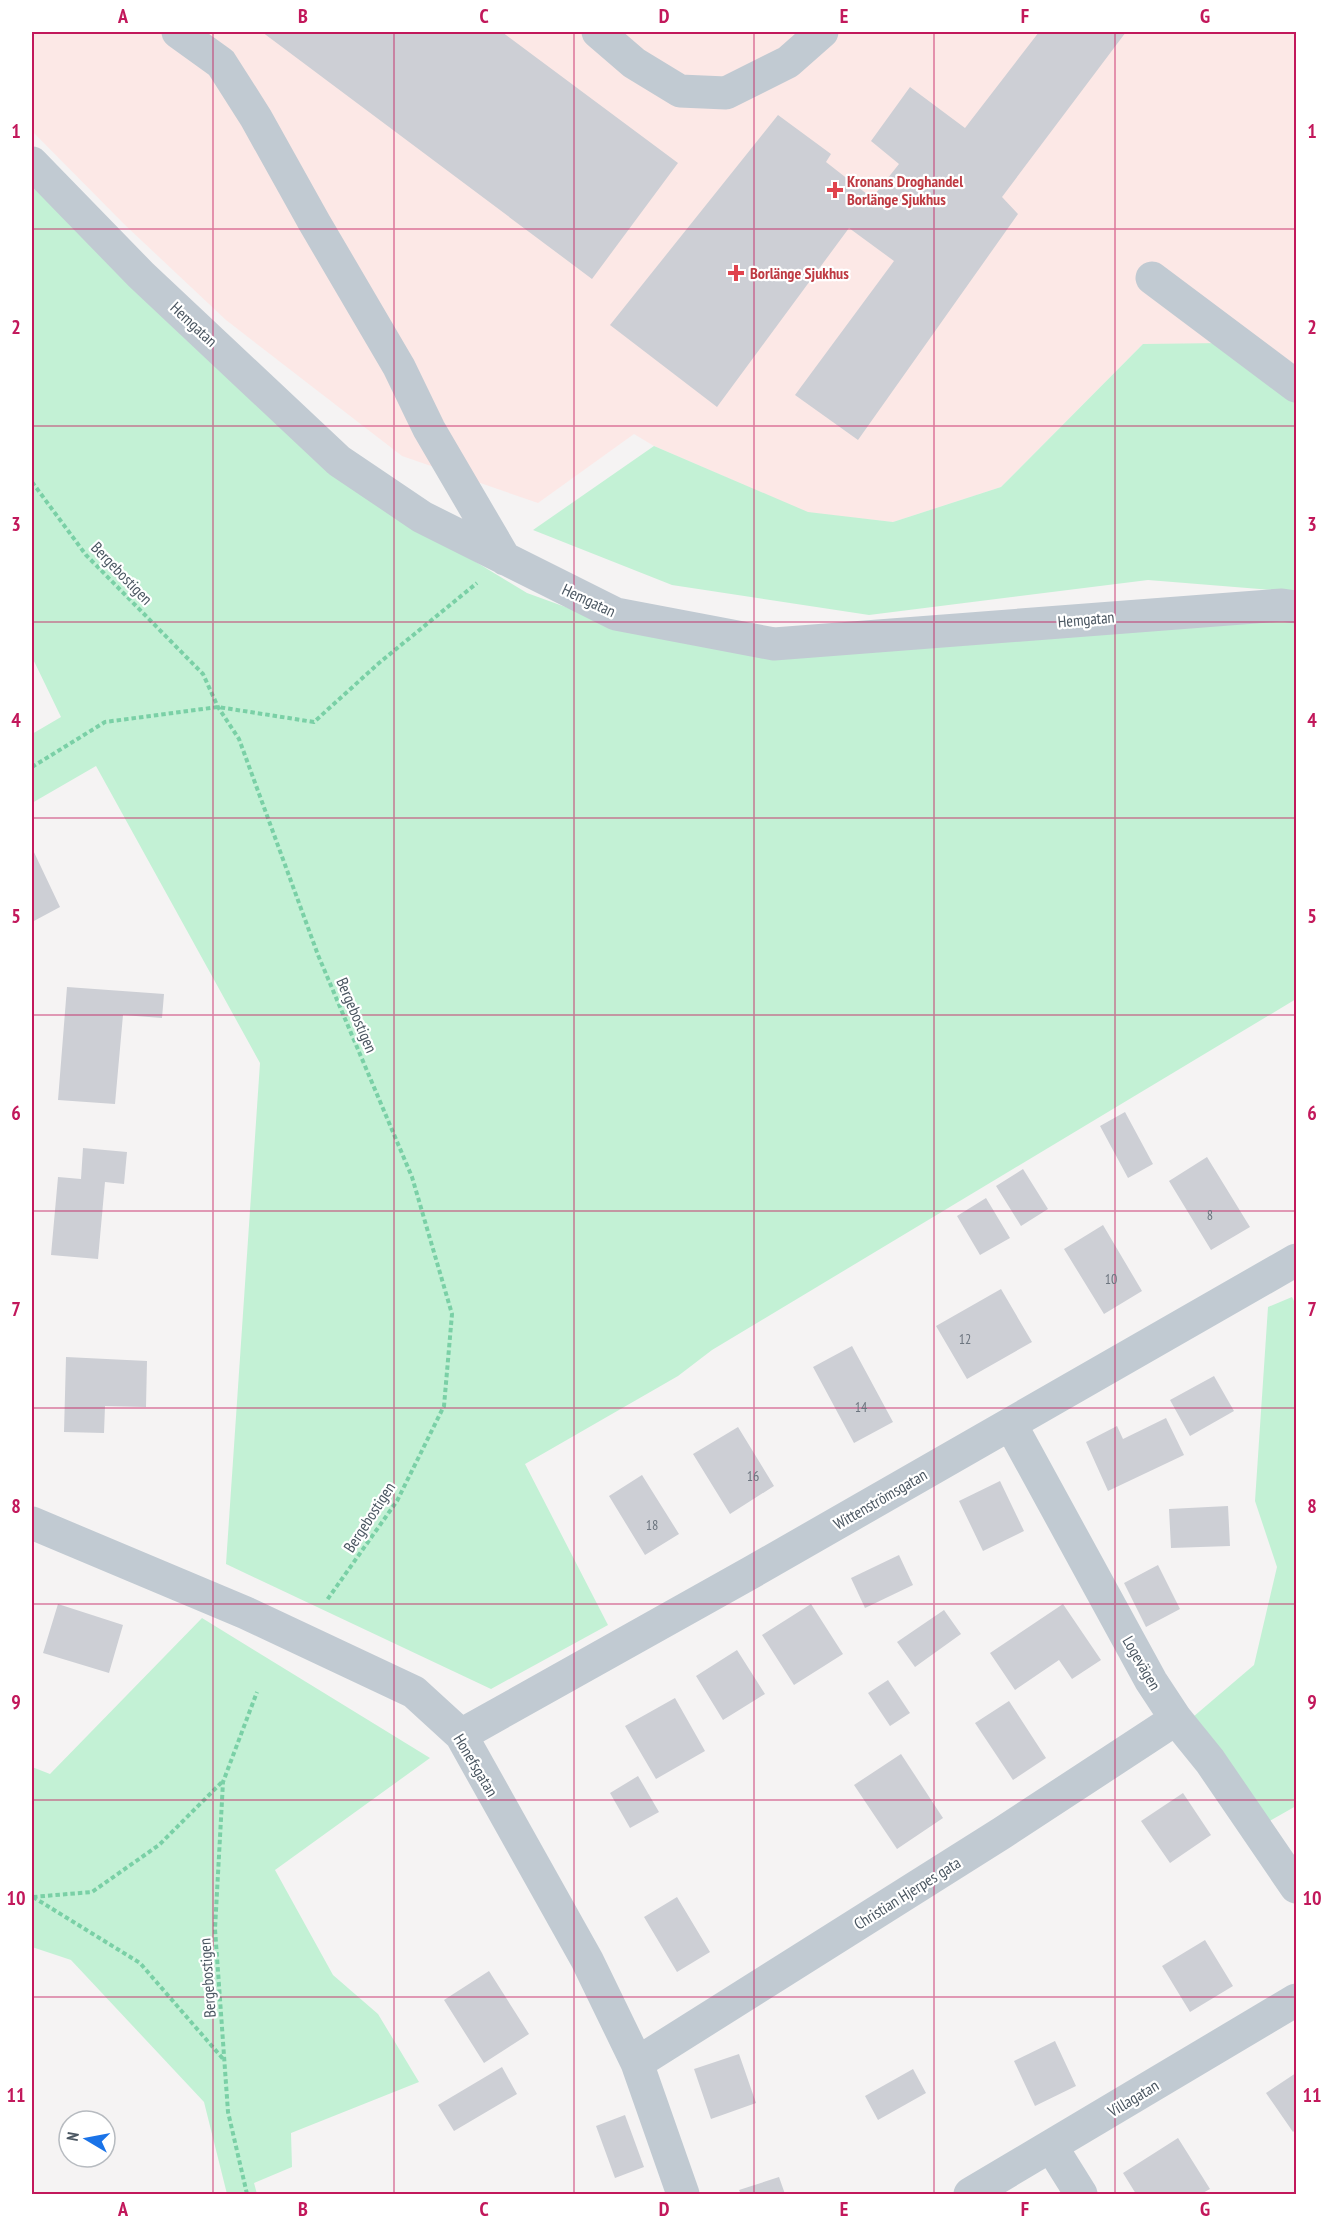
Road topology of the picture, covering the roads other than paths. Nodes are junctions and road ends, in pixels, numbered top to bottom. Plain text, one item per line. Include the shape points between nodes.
1 (178, 32) edge
2 (598, 32) edge
3 (822, 32) edge
4 (32, 163) edge
5 (1152, 278) dead end
6 (1296, 386) edge
7 (505, 559) junction
8 (1296, 607) edge
9 (1296, 1260) edge
10 (1011, 1425) junction
11 (32, 1523) edge
12 (1176, 1719) junction
13 (461, 1735) junction
14 (1296, 1887) edge
15 (1296, 2000) edge
16 (637, 2063) junction
17 (1051, 2146) junction
18 (683, 2194) edge
19 (970, 2194) edge
20 (1081, 2194) edge

1 - 7 street via 221,63 256,118
2 - 3 street via 634,63 680,91 726,93 788,62
4 - 7 street, Hemgatan via 141,275 339,461 422,517
5 - 6 street
7 - 8 street, Hemgatan via 616,614 774,644 1127,615
9 - 10 street, Wittenströmsgatan
10 - 12 street, Logevägen via 1151,1681
10 - 13 street, Wittenströmsgatan
11 - 13 street, Honefsgatan via 246,1613 414,1692
12 - 14 street, Logevägen via 1210,1761
12 - 16 street, Christian Hjerpes gata
13 - 16 street, Honefsgatan via 587,1960
15 - 17 street, Villagatan
16 - 18 street, Honefsgatan
17 - 19 street, Villagatan
17 - 20 street

